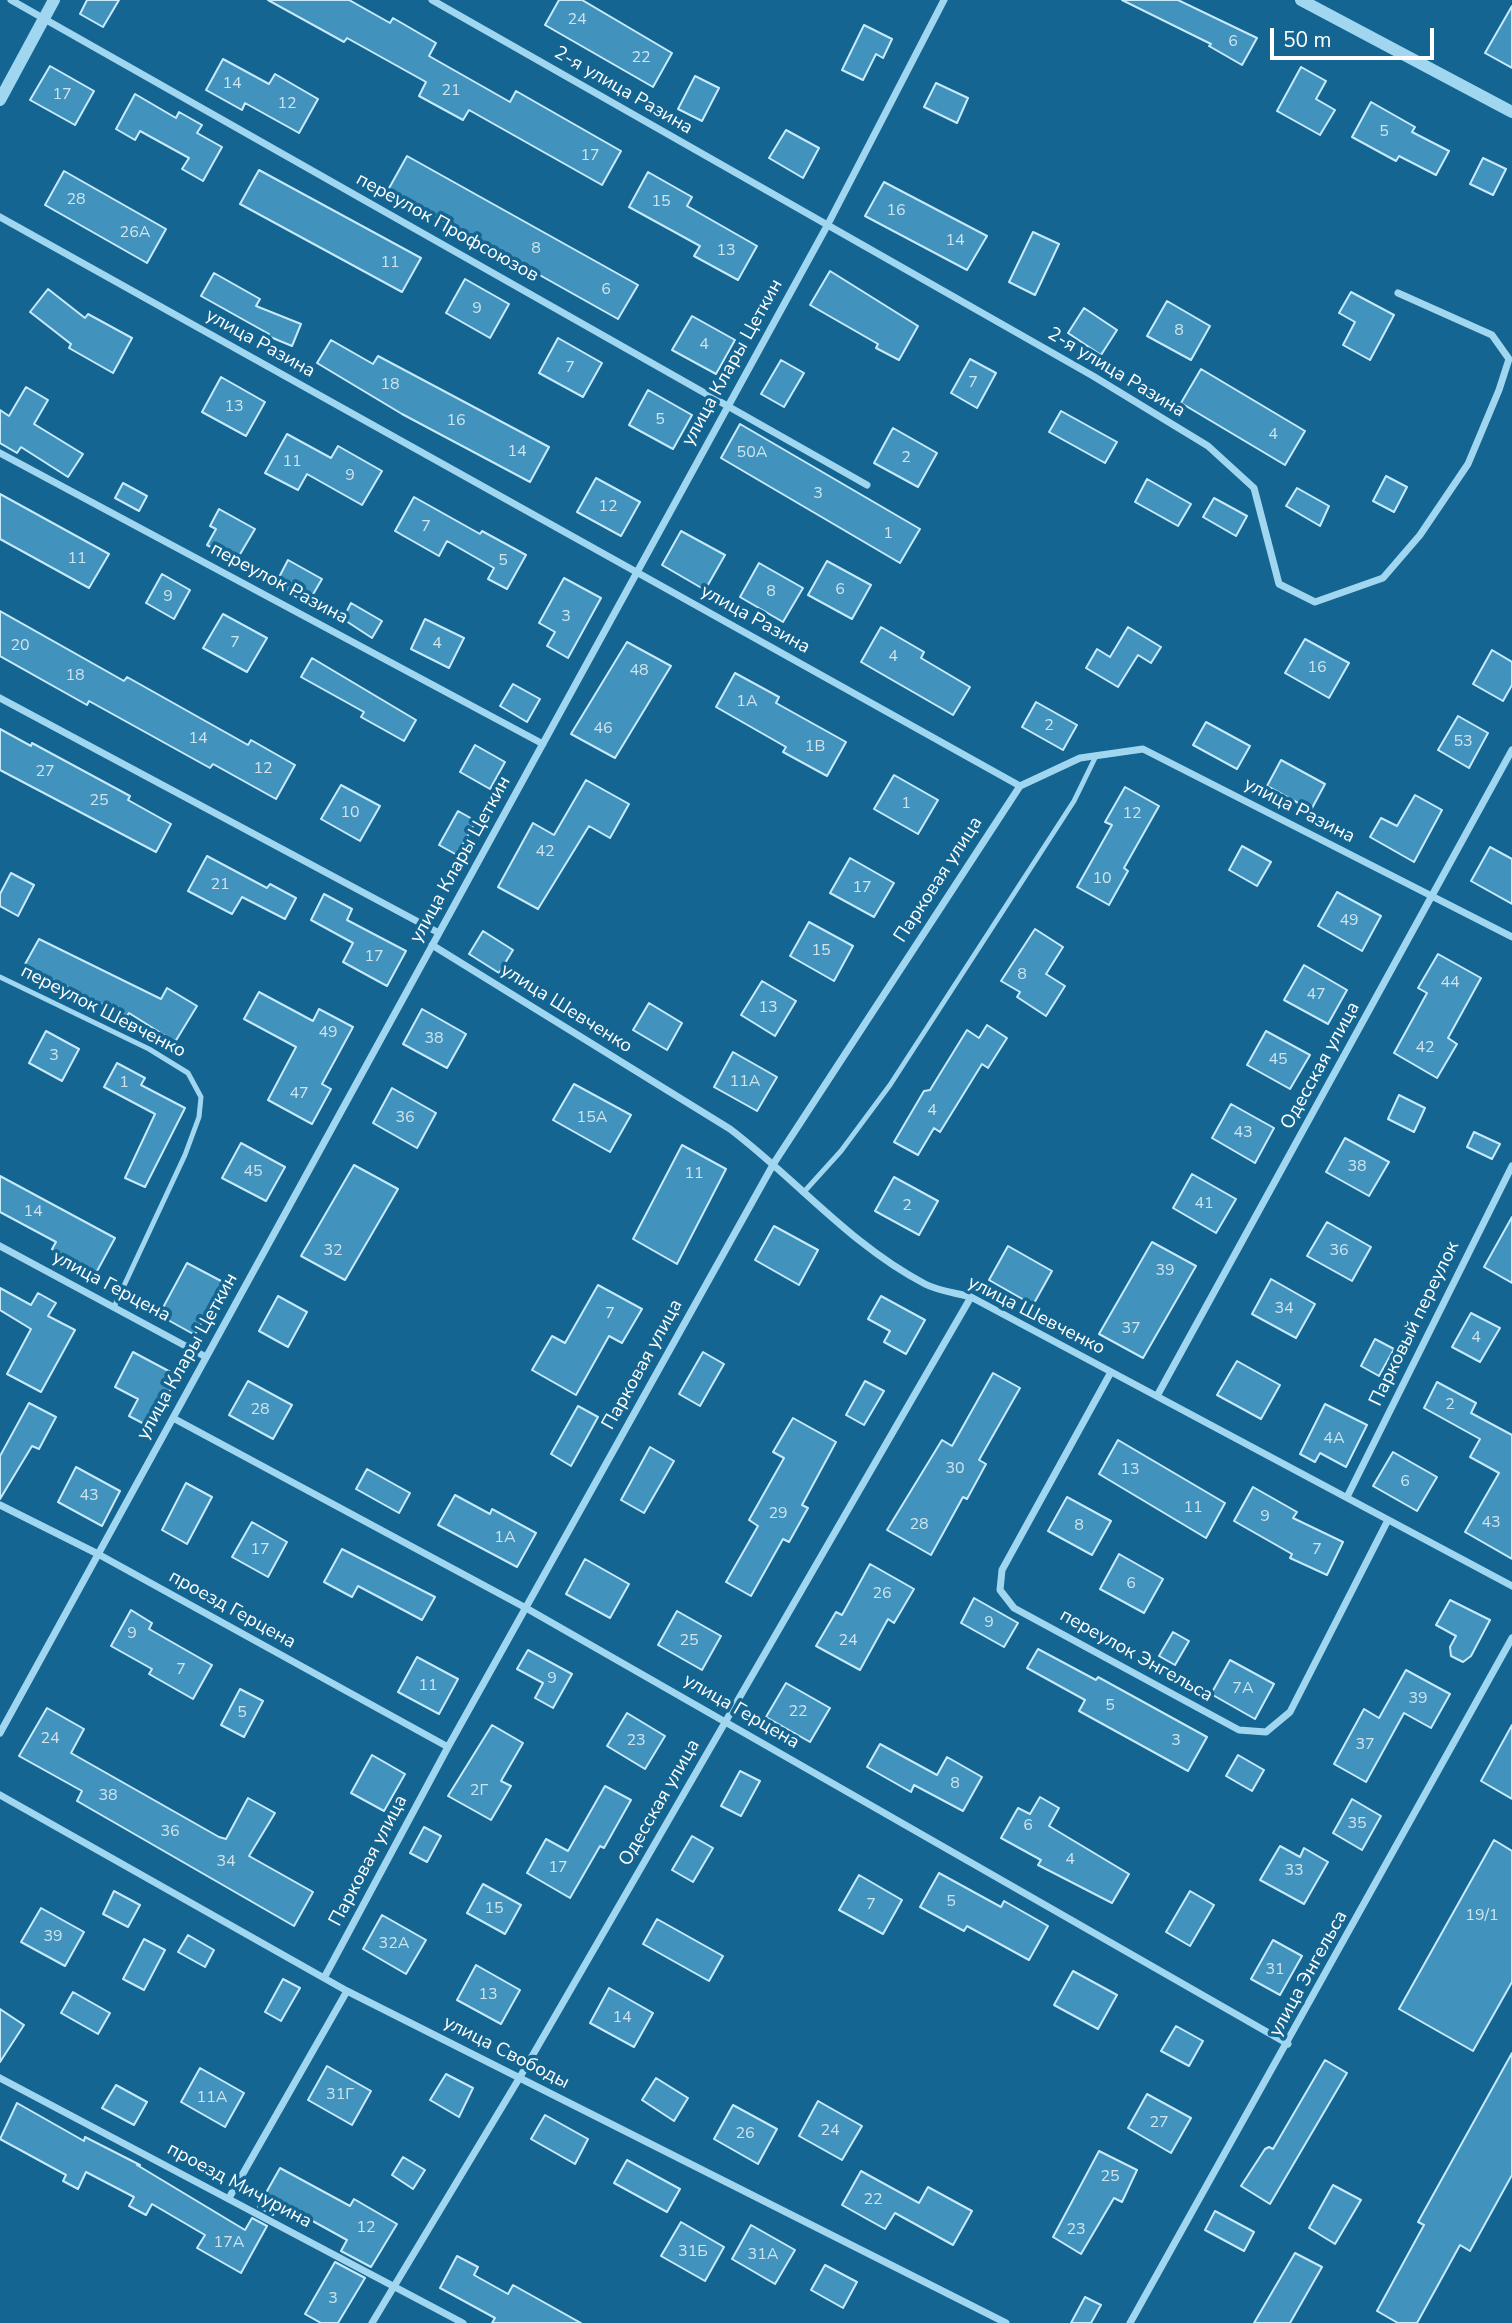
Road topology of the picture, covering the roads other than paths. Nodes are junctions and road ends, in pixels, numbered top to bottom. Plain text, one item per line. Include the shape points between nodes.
1 (11, 0) edge
2 (54, 0) edge
3 (432, 0) edge
4 (944, 0) edge
5 (1301, 0) edge
6 (44, 19) junction
7 (0, 100) edge
8 (1512, 112) edge
9 (0, 217) edge
10 (827, 226) junction
11 (1398, 293) dead end
12 (728, 405) junction
13 (0, 453) edge
14 (867, 485) dead end
15 (637, 572) junction
16 (0, 698) edge
17 (543, 744) junction
18 (1512, 750) edge
19 (1096, 756) junction
20 (1020, 786) junction
21 (1432, 896) junction
22 (439, 933) junction
23 (1512, 937) edge
24 (432, 945) junction
25 (0, 977) edge
26 (774, 1163) junction
27 (1512, 1166) edge
28 (803, 1193) junction
29 (0, 1246) edge
30 (971, 1297) junction
31 (114, 1307) junction
32 (206, 1357) junction
33 (1111, 1372) junction
34 (1157, 1396) junction
35 (173, 1418) junction
36 (1347, 1497) junction
37 (0, 1505) edge
38 (1388, 1520) junction
39 (98, 1554) junction
40 (1512, 1586) edge
41 (526, 1608) junction
42 (1512, 1638) edge
43 (725, 1721) junction
44 (0, 1733) edge
45 (448, 1746) junction
46 (0, 1795) edge
47 (324, 1978) junction
48 (347, 1991) junction
49 (1288, 2044) junction
50 (520, 2077) junction
51 (0, 2078) edge
52 (229, 2198) junction
53 (394, 2285) junction
54 (372, 2323) edge
55 (463, 2323) edge
56 (1006, 2323) edge
57 (1130, 2323) edge

1 - 6 street, переулок Профсоюзов
2 - 6 street
3 - 10 street, 2-я улица Разина
4 - 10 street, улица Клары Цеткин
5 - 8 street
6 - 7 street
6 - 12 street, переулок Профсоюзов
9 - 15 street, улица Разина
10 - 11 street, 2-я улица Разина via 1208,446 1254,488 1279,584 1315,602 1383,579 1420,535 1468,464 1509,359 1492,335
10 - 12 street, улица Клары Цеткин
12 - 14 street, переулок Профсоюзов
12 - 15 street, улица Клары Цеткин
13 - 17 street, переулок Разина
15 - 17 street, улица Клары Цеткин
15 - 20 street, улица Разина
16 - 22 street
17 - 22 street, улица Клары Цеткин
18 - 21 street, Одесская улица
19 - 20 street, улица Разина via 1080,758
19 - 21 street, улица Разина via 1143,749
19 - 28 lane via 1074,801 890,1085
20 - 26 street, Парковая улица
21 - 23 street, улица Разина
21 - 34 street, Одесская улица
22 - 24 street, улица Клары Цеткин
24 - 26 street, улица Шевченко via 730,1129
24 - 32 street, улица Клары Цеткин
25 - 31 lane, переулок Шевченко via 149,1049 188,1073 201,1097 185,1154
26 - 28 street, улица Шевченко
26 - 41 street, Парковая улица
27 - 36 street, Парковый переулок
28 - 30 street, улица Шевченко via 873,1250 926,1285
29 - 31 street, улица Герцена
30 - 33 street, улица Шевченко
30 - 43 street, Одесская улица
31 - 32 street, улица Герцена
32 - 35 street, улица Клары Цеткин
33 - 34 street, улица Шевченко
33 - 38 street, переулок Энгельса via 1002,1570 1000,1590 1014,1608 1239,1730 1266,1732 1290,1712
34 - 36 street, улица Шевченко
35 - 39 street, улица Клары Цеткин
35 - 41 street, улица Герцена
36 - 38 street, улица Шевченко
37 - 39 street, проезд Герцена
38 - 40 street, улица Шевченко
39 - 44 street, улица Клары Цеткин
39 - 45 street, проезд Герцена
41 - 43 street, улица Герцена
41 - 45 street, Парковая улица
42 - 49 street, улица Энгельса
43 - 49 street, улица Герцена
43 - 50 street, Одесская улица
45 - 47 street, Парковая улица
46 - 47 street, улица Свободы
47 - 48 street, улица Свободы
48 - 50 street, улица Свободы
48 - 52 street
49 - 57 street, улица Энгельса
50 - 53 street, Одесская улица
50 - 56 street, улица Свободы
51 - 52 street, проезд Мичурина
52 - 53 street, проезд Мичурина
53 - 54 street, Одесская улица
53 - 55 street, проезд Мичурина

